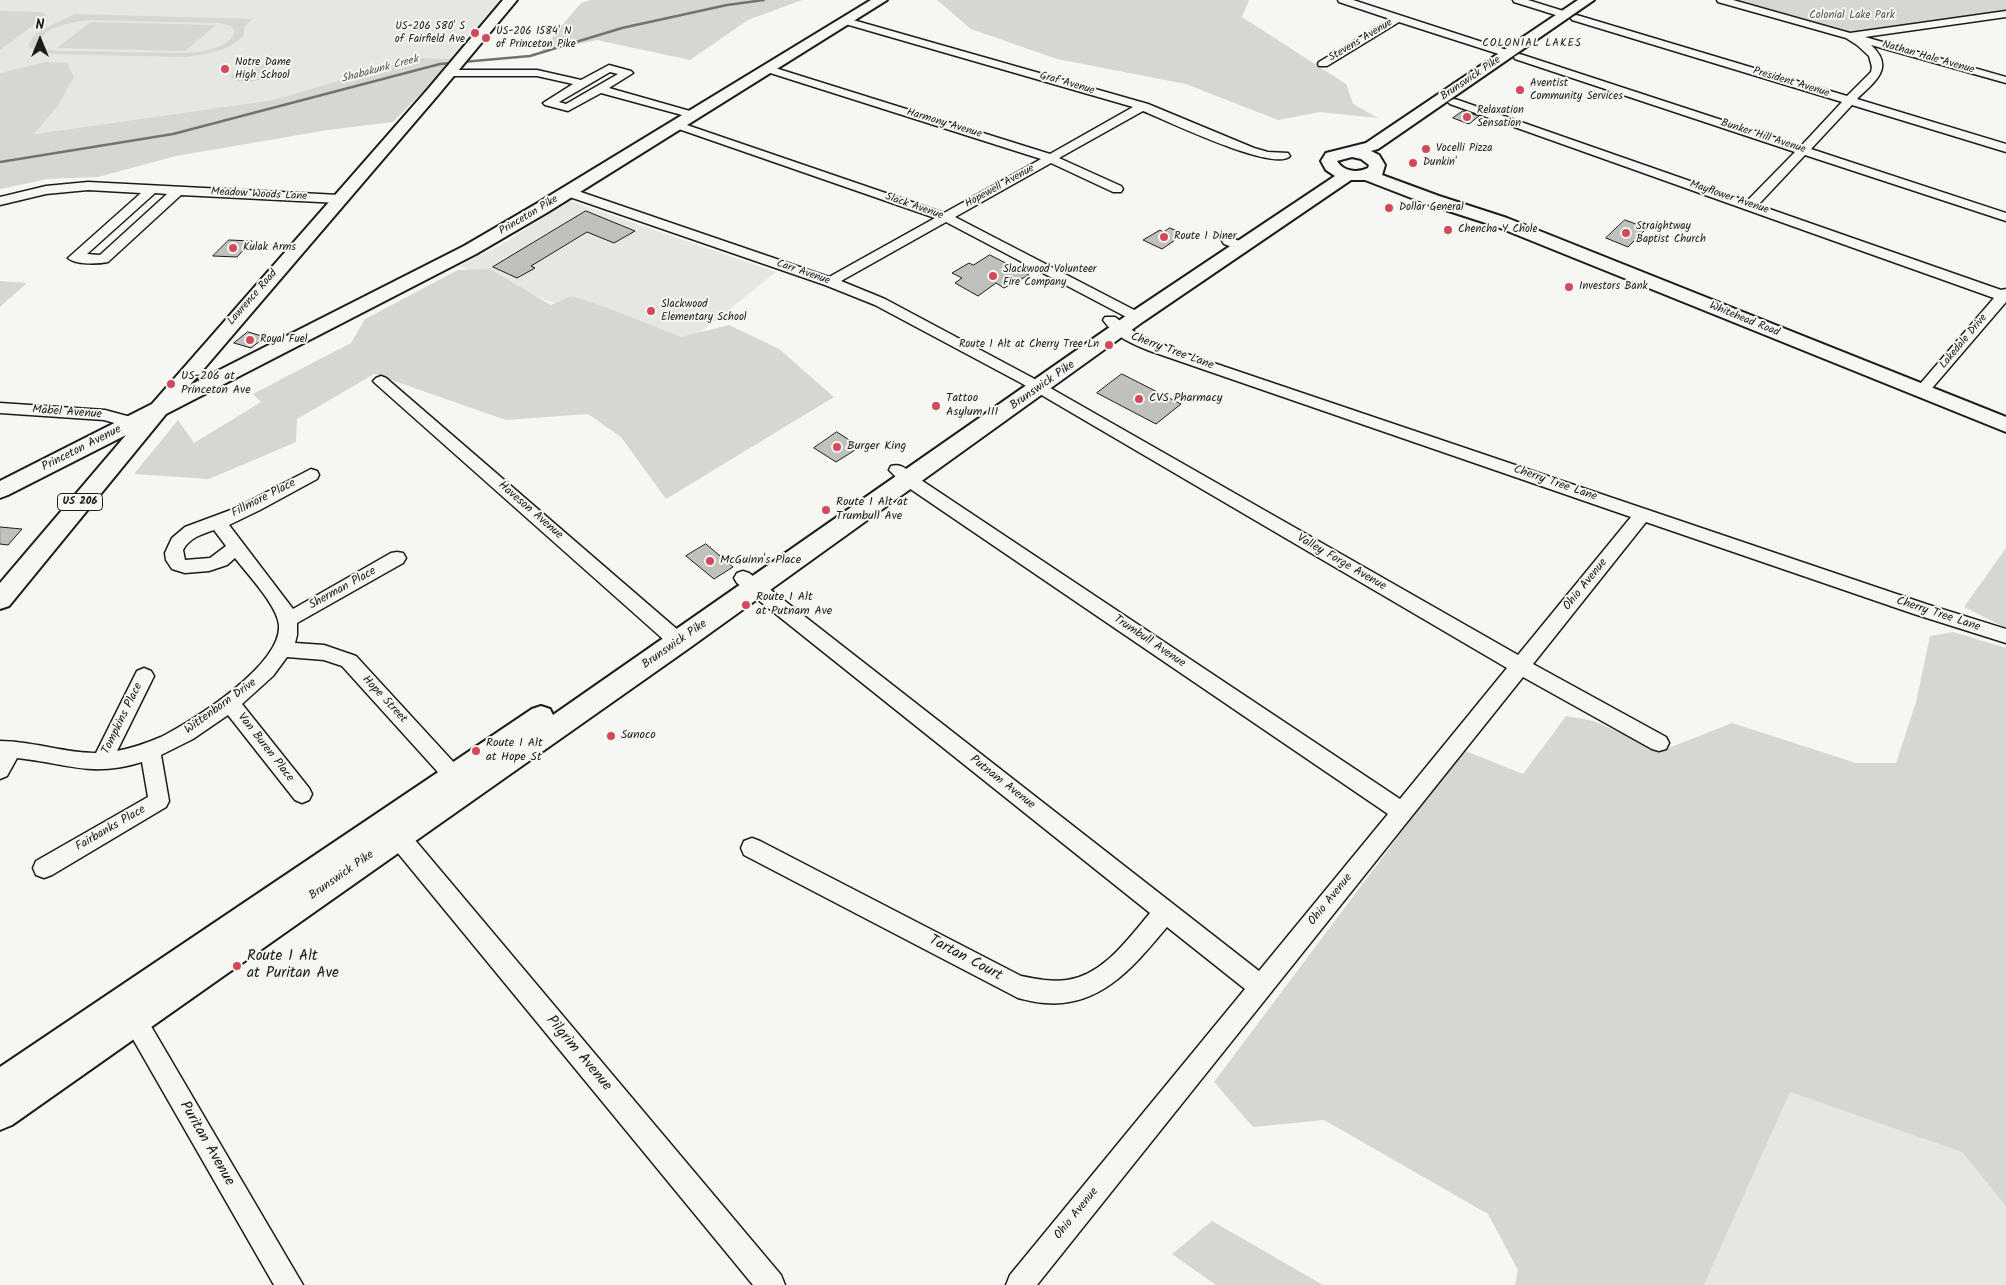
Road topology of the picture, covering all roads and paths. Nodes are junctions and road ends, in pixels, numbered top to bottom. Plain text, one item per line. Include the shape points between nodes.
1 (510, 0) edge
2 (880, 0) edge
3 (1343, 0) edge
4 (1518, 0) edge
5 (1587, 0) edge
6 (1601, 0) edge
7 (1722, 0) edge
8 (2006, 14) edge
9 (1571, 16) junction
10 (1398, 18) junction
11 (1971, 19) junction
12 (846, 21) junction
13 (1997, 26) dead end
14 (1850, 36) junction
15 (1514, 56) junction
16 (1323, 64) dead end
17 (456, 65) junction
18 (768, 69) junction
19 (2006, 80) edge
20 (582, 84) junction
21 (600, 89) junction
22 (1850, 101) junction
23 (1454, 102) junction
24 (1144, 106) junction
25 (693, 115) junction
26 (677, 125) junction
27 (2006, 148) edge
28 (1802, 150) junction
29 (1352, 152) junction
30 (1284, 156) dead end
31 (1050, 158) junction
32 (1331, 167) junction
33 (1374, 168) junction
34 (1348, 175) junction
35 (151, 190) junction
36 (1117, 190) dead end
37 (178, 191) junction
38 (568, 192) junction
39 (340, 199) junction
40 (0, 202) edge
41 (1750, 206) junction
42 (945, 217) junction
43 (2006, 217) edge
44 (1235, 244) junction
45 (830, 282) junction
46 (2004, 294) edge
47 (1123, 320) junction
48 (381, 381) dead end
49 (1032, 384) junction
50 (1922, 391) junction
51 (163, 406) junction
52 (0, 408) edge
53 (132, 423) junction
54 (2006, 425) edge
55 (104, 474) junction
56 (311, 475) dead end
57 (903, 475) junction
58 (26, 477) junction
59 (0, 490) edge
60 (1643, 514) junction
61 (218, 523) junction
62 (236, 547) junction
63 (397, 558) dead end
64 (749, 584) junction
65 (0, 600) edge
66 (288, 620) junction
67 (2006, 636) edge
68 (673, 637) junction
69 (282, 650) junction
70 (1520, 666) junction
71 (144, 676) dead end
72 (230, 702) junction
73 (1659, 743) dead end
74 (6, 749) edge
75 (150, 751) junction
76 (102, 761) junction
77 (0, 770) edge
78 (460, 782) junction
79 (302, 794) dead end
80 (1402, 812) junction
81 (392, 830) junction
82 (752, 848) dead end
83 (44, 868) dead end
84 (1166, 912) junction
85 (1261, 987) junction
86 (130, 1010) junction
87 (0, 1087) edge
88 (0, 1113) edge
89 (290, 1285) edge
90 (771, 1285) edge
91 (1020, 1285) edge

1 - 17 main road, Lawrence Road / US 206
2 - 12 main road, Princeton Pike
3 - 10 street, Bunker Hill Avenue
4 - 9 street, President Avenue
5 - 9 main road, Brunswick Pike
6 - 9 main road, Brunswick Pike
7 - 14 street, Nathan Hale Avenue
8 - 11 street
9 - 15 main road, Brunswick Pike
9 - 22 street, President Avenue
10 - 15 street, Bunker Hill Avenue
10 - 16 street, Stevens Avenue
11 - 13 street
11 - 14 street
12 - 18 main road, Princeton Pike
12 - 24 street, Graf Avenue
14 - 19 street, Nathan Hale Avenue
14 - 22 street via 1871,50 1878,68
15 - 23 main road, Brunswick Pike
15 - 28 street, Bunker Hill Avenue
15 - 29 main road, Brunswick Pike via 1372,146
17 - 20 street via 536,72
17 - 39 main road, Lawrence Road / US 206
18 - 25 main road, Princeton Pike
18 - 31 street, Harmony Avenue
20 - 21 street via 609,68 627,73
20 - 21 street via 549,103 568,108
21 - 25 street
22 - 27 street, President Avenue
22 - 28 street
23 - 33 main road, Brunswick Pike via 1384,153
23 - 41 street, Mayflower Avenue
24 - 30 street, Graf Avenue via 1250,151
24 - 31 street, Hopewell Avenue
25 - 26 main road, Princeton Pike
26 - 38 main road, Princeton Pike
26 - 42 street, Slack Avenue
28 - 41 street
28 - 43 street, Bunker Hill Avenue
29 - 32 main road, Brunswick Pike via 1332,156 1329,161
29 - 33 main road, Whitehead Road via 1369,156
31 - 36 street, Harmony Avenue
31 - 42 street, Hopewell Avenue
32 - 34 main road
32 - 44 main road, Brunswick Pike
33 - 34 main road
33 - 50 main road, Whitehead Road via 1433,200 1483,215
34 - 44 main road, Brunswick Pike
35 - 37 street, Meadow Woods Lane
35 - 37 street via 75,258 103,259
35 - 40 street, Meadow Woods Lane via 88,186 27,194
37 - 39 street, Meadow Woods Lane
38 - 45 street, Carr Avenue
38 - 51 main road, Princeton Pike via 465,252
39 - 51 main road, Lawrence Road / US 206
41 - 46 street, Mayflower Avenue
42 - 45 street, Hopewell Avenue
42 - 47 street, Slack Avenue
44 - 47 main road, Brunswick Pike
45 - 49 street, Carr Avenue via 880,302
46 - 50 street, Lakedale Drive
47 - 49 main road, Brunswick Pike
47 - 60 street, Cherry Tree Lane via 1136,340
48 - 68 street, Haveson Avenue
49 - 57 main road, Brunswick Pike
49 - 70 street, Valley Forge Avenue
50 - 54 main road, Whitehead Road
51 - 53 main road, Princeton Avenue / US 206
51 - 55 main road, Lawrence Road / US 206
52 - 53 street, Mabel Avenue via 105,415
53 - 58 main road, Princeton Avenue / US 206
55 - 58 main road via 102,460 88,457
55 - 65 main road, Lawrence Road / US 206
56 - 61 street, Fillmore Place
57 - 64 main road, Brunswick Pike
57 - 80 street, Trumbull Avenue
58 - 59 main road, Princeton Avenue / US 206
60 - 67 street, Cherry Tree Lane
60 - 70 street, Ohio Avenue
61 - 62 street
61 - 62 street, Fillmore Place via 197,528 179,541 174,549 176,562 200,567 222,560
62 - 66 street via 284,609
63 - 66 street, Sherman Place
64 - 68 main road, Brunswick Pike
64 - 84 street, Putnam Avenue
66 - 69 street, Wittenborn Drive via 287,638
68 - 78 main road, Brunswick Pike
69 - 72 street, Wittenborn Drive via 259,679
69 - 78 street, Hope Street via 323,651 349,661
70 - 73 street, Valley Forge Avenue
70 - 80 street, Ohio Avenue
71 - 76 street, Tompkins Place
72 - 75 street, Wittenborn Drive via 191,730
72 - 79 street, Van Buren Place
74 - 76 street, Wittenborn Drive via 78,761
74 - 77 street
75 - 76 street, Wittenborn Drive
75 - 83 street, Fairbanks Place via 159,802
78 - 81 main road, Brunswick Pike
80 - 85 street, Ohio Avenue
81 - 86 main road, Brunswick Pike
81 - 90 street, Pilgrim Avenue
82 - 84 street, Tartan Court via 1018,987 1037,992 1056,994 1093,984 1112,972
84 - 85 street, Putnam Avenue
85 - 91 street, Ohio Avenue
86 - 87 main road, Brunswick Pike
86 - 88 main road, Brunswick Pike
86 - 89 street, Puritan Avenue

